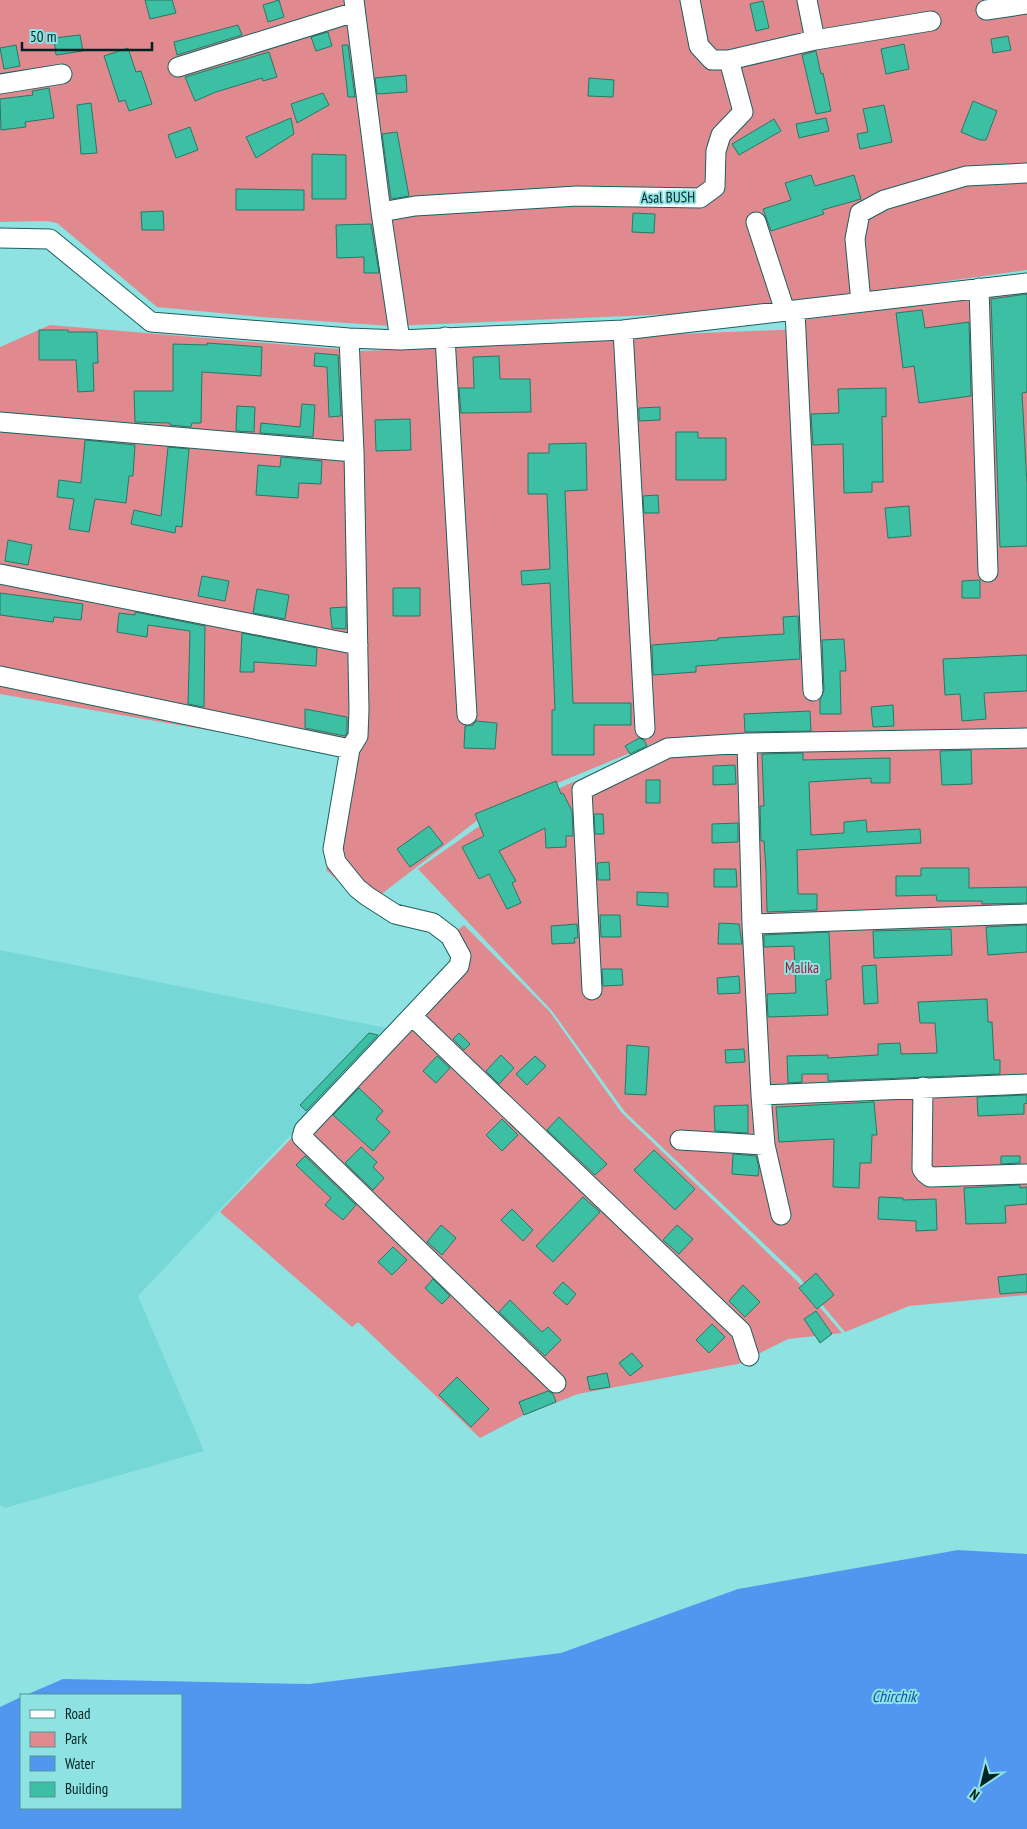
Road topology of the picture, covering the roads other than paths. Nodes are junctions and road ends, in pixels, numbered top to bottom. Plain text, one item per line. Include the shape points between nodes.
1 (690, 0) edge
2 (807, 0) edge
3 (1027, 4) edge
4 (354, 6) edge
5 (986, 10) dead end
6 (931, 21) dead end
7 (815, 40) junction
8 (729, 60) junction
9 (178, 67) dead end
10 (62, 74) dead end
11 (0, 84) edge
12 (1027, 173) edge
13 (381, 212) junction
14 (756, 222) dead end
15 (0, 238) edge
16 (1027, 283) edge
17 (979, 288) junction
18 (861, 302) junction
19 (790, 311) junction
20 (623, 330) junction
21 (445, 337) junction
22 (349, 338) junction
23 (400, 340) junction
24 (0, 422) edge
25 (354, 452) junction
26 (988, 572) dead end
27 (0, 574) edge
28 (358, 645) junction
29 (0, 676) edge
30 (813, 691) dead end
31 (467, 715) dead end
32 (645, 729) dead end
33 (1027, 738) edge
34 (747, 743) junction
35 (350, 749) junction
36 (1027, 914) edge
37 (752, 924) junction
38 (592, 990) dead end
39 (412, 1016) junction
40 (1027, 1084) edge
41 (922, 1087) junction
42 (761, 1095) junction
43 (680, 1140) dead end
44 (765, 1145) junction
45 (1027, 1174) edge
46 (781, 1215) dead end
47 (749, 1356) dead end
48 (556, 1383) dead end

1 - 8 street via 699,46 712,60
2 - 7 street
3 - 5 street
4 - 9 street
4 - 13 street
6 - 7 street
7 - 8 street
8 - 13 street, Asal BUSH via 743,112 721,135 716,151 715,187 700,198 577,196 415,206
10 - 11 street
12 - 18 street via 966,176 884,200 860,213 855,240
13 - 23 street
14 - 19 street
15 - 22 street via 50,239 151,322
16 - 17 street
17 - 18 street
17 - 26 street
18 - 19 street
19 - 20 street
19 - 30 street
20 - 21 street
20 - 32 street
21 - 23 street
21 - 31 street
22 - 23 street
22 - 25 street
24 - 25 street
25 - 28 street
27 - 28 street
28 - 35 street via 358,736
29 - 35 street
33 - 34 street
34 - 37 street
34 - 38 street via 668,748 582,790
35 - 39 street via 333,849 336,862 357,888 394,914 433,923 450,936 461,956 459,966
36 - 37 street
37 - 42 street
39 - 47 street via 742,1331
39 - 48 street via 304,1130 302,1138
40 - 41 street
41 - 42 street
41 - 45 street via 922,1169 925,1173 930,1177
42 - 44 street
43 - 44 street
44 - 46 street

